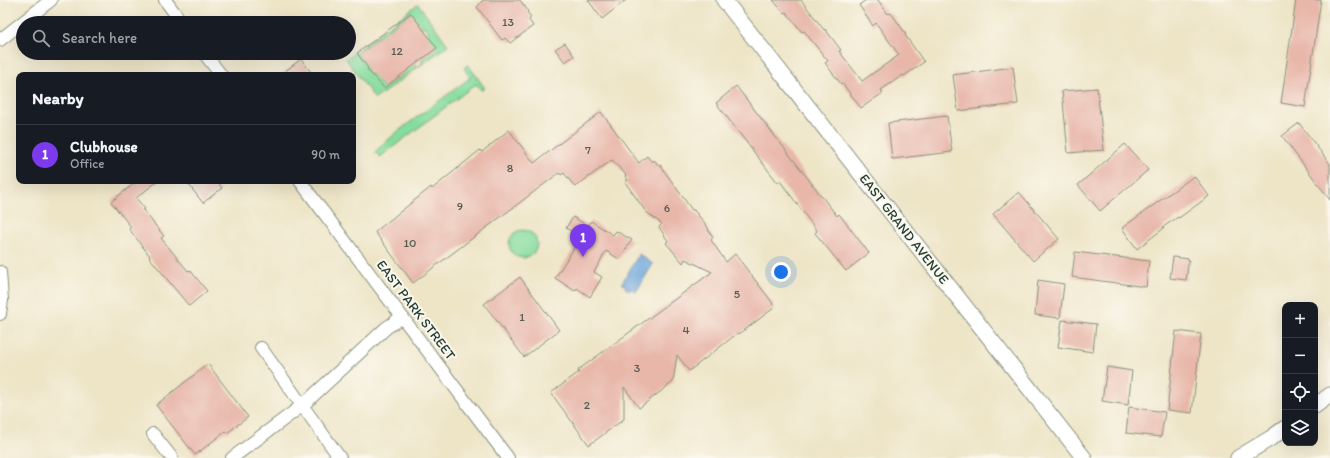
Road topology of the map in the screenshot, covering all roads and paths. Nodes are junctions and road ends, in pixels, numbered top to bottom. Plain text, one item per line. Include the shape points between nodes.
1 (51, 0) edge
2 (165, 0) edge
3 (725, 0) edge
4 (31, 16) edge
5 (177, 16) edge
6 (16, 27) edge
7 (0, 40) edge
8 (209, 60) edge
9 (219, 72) edge
10 (302, 184) edge
11 (0, 272) edge
12 (0, 314) edge
13 (402, 317) junction
14 (261, 348) dead end
15 (1330, 395) edge
16 (1318, 404) edge
17 (304, 405) junction
18 (1282, 430) edge
19 (153, 434) dead end
20 (501, 455) edge
21 (172, 458) edge
22 (232, 458) edge
23 (340, 458) edge
24 (1084, 458) edge
25 (1238, 458) edge

1 - 4 street
2 - 5 street
3 - 24 street, EAST GRAND AVENUE
6 - 7 street
8 - 9 street
10 - 13 street, EAST PARK STREET
11 - 12 street
13 - 17 street via 386,328
13 - 20 street, EAST PARK STREET
14 - 17 street
15 - 16 street
17 - 22 street
17 - 23 street
18 - 25 street
19 - 21 street

